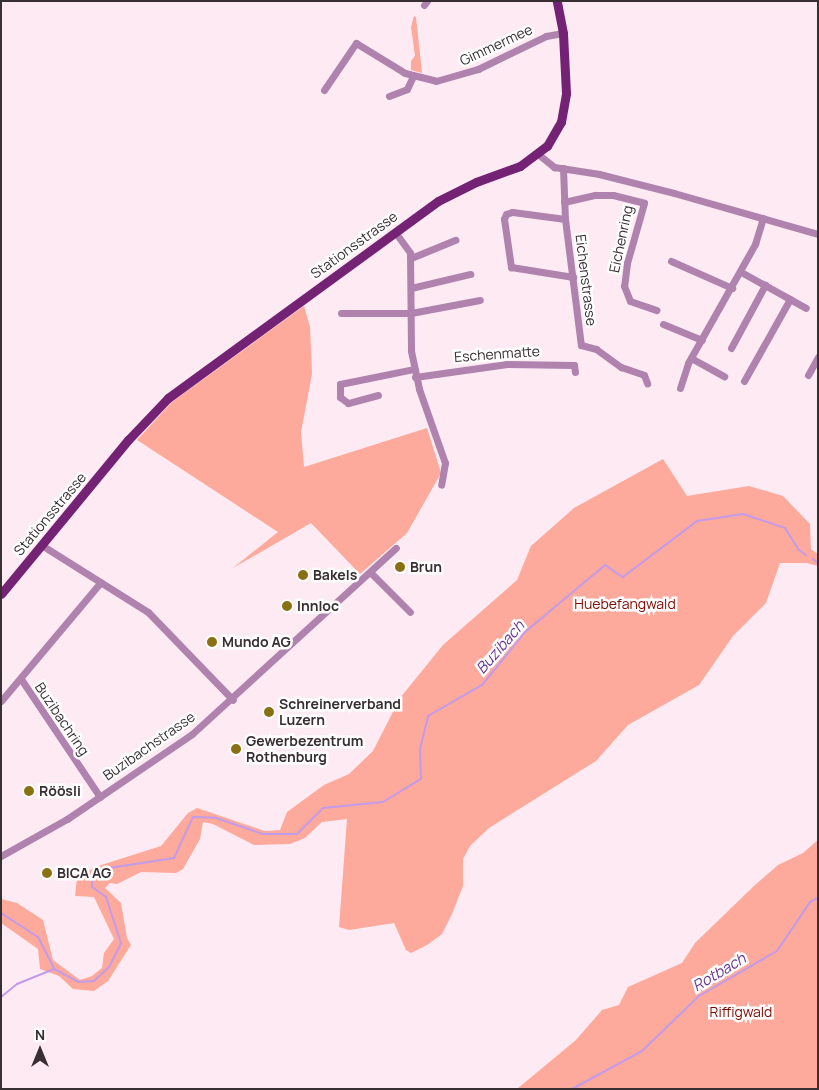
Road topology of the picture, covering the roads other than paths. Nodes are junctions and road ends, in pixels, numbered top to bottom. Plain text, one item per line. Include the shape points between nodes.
1 (557, 1) edge
2 (563, 33) junction
3 (413, 76) junction
4 (324, 90) dead end
5 (389, 96) dead end
6 (538, 154) junction
7 (563, 168) junction
8 (564, 202) junction
9 (762, 218) junction
10 (566, 219) junction
11 (395, 232) junction
12 (818, 234) edge
13 (455, 240) dead end
14 (411, 258) junction
15 (671, 261) dead end
16 (741, 272) junction
17 (470, 274) dead end
18 (573, 277) junction
19 (765, 285) junction
20 (411, 288) junction
21 (732, 288) junction
22 (790, 299) junction
23 (480, 300) dead end
24 (806, 308) dead end
25 (656, 310) dead end
26 (341, 313) dead end
27 (411, 313) junction
28 (663, 324) dead end
29 (702, 340) junction
30 (731, 348) dead end
31 (818, 357) edge
32 (691, 358) junction
33 (575, 372) dead end
34 (414, 373) junction
35 (808, 375) dead end
36 (724, 376) dead end
37 (744, 381) dead end
38 (647, 383) dead end
39 (680, 388) dead end
40 (378, 395) dead end
41 (441, 485) dead end
42 (43, 546) junction
43 (396, 548) dead end
44 (371, 573) junction
45 (101, 582) junction
46 (1, 594) edge
47 (410, 612) dead end
48 (20, 679) junction
49 (232, 700) junction
50 (1, 701) edge
51 (100, 796) junction
52 (1, 856) edge

1 - 2 main road, Stationsstrasse
2 - 3 street, Gimmermee via 546,36 492,64 447,80
2 - 6 main road, Stationsstrasse via 567,83 563,116 552,140
3 - 4 street, Gimmermee via 356,43
3 - 5 street via 407,89
6 - 7 street via 551,166
6 - 11 main road, Stationsstrasse via 515,168 464,187
7 - 8 street, Eichenstrasse
7 - 9 street via 599,174
8 - 10 street, Eichenstrasse
8 - 25 street, Eichenring via 595,195 613,195 644,203 624,286 630,301
9 - 12 street
9 - 16 street via 755,244
10 - 18 street, Eichenstrasse
10 - 18 street via 512,212 504,219 511,267
11 - 14 street
11 - 42 main road, Stationsstrasse via 168,398 128,440
13 - 14 street
14 - 20 street
15 - 21 street
16 - 19 street
16 - 21 street
17 - 20 street
18 - 38 street, Eichenstrasse via 581,345 596,349 621,367 644,375
19 - 22 street
19 - 30 street
20 - 27 street
21 - 29 street
22 - 24 street
22 - 37 street
23 - 27 street
26 - 27 street
27 - 34 street
28 - 29 street
29 - 32 street
31 - 35 street
32 - 36 street
32 - 39 street
33 - 34 street, Eschenmatte via 574,365 507,364
34 - 40 street, Eschenmatte via 340,384 340,396 348,403
34 - 41 street via 445,463
42 - 45 street
42 - 46 main road, Stationsstrasse
43 - 44 street, Buzibachstrasse
44 - 47 street
44 - 49 street, Buzibachstrasse
45 - 48 street, Buzibachring
45 - 49 street via 162,624
48 - 50 street, Buzibachring
48 - 51 street, Buzibachring
49 - 51 street, Buzibachstrasse via 192,734
51 - 52 street, Buzibachstrasse

